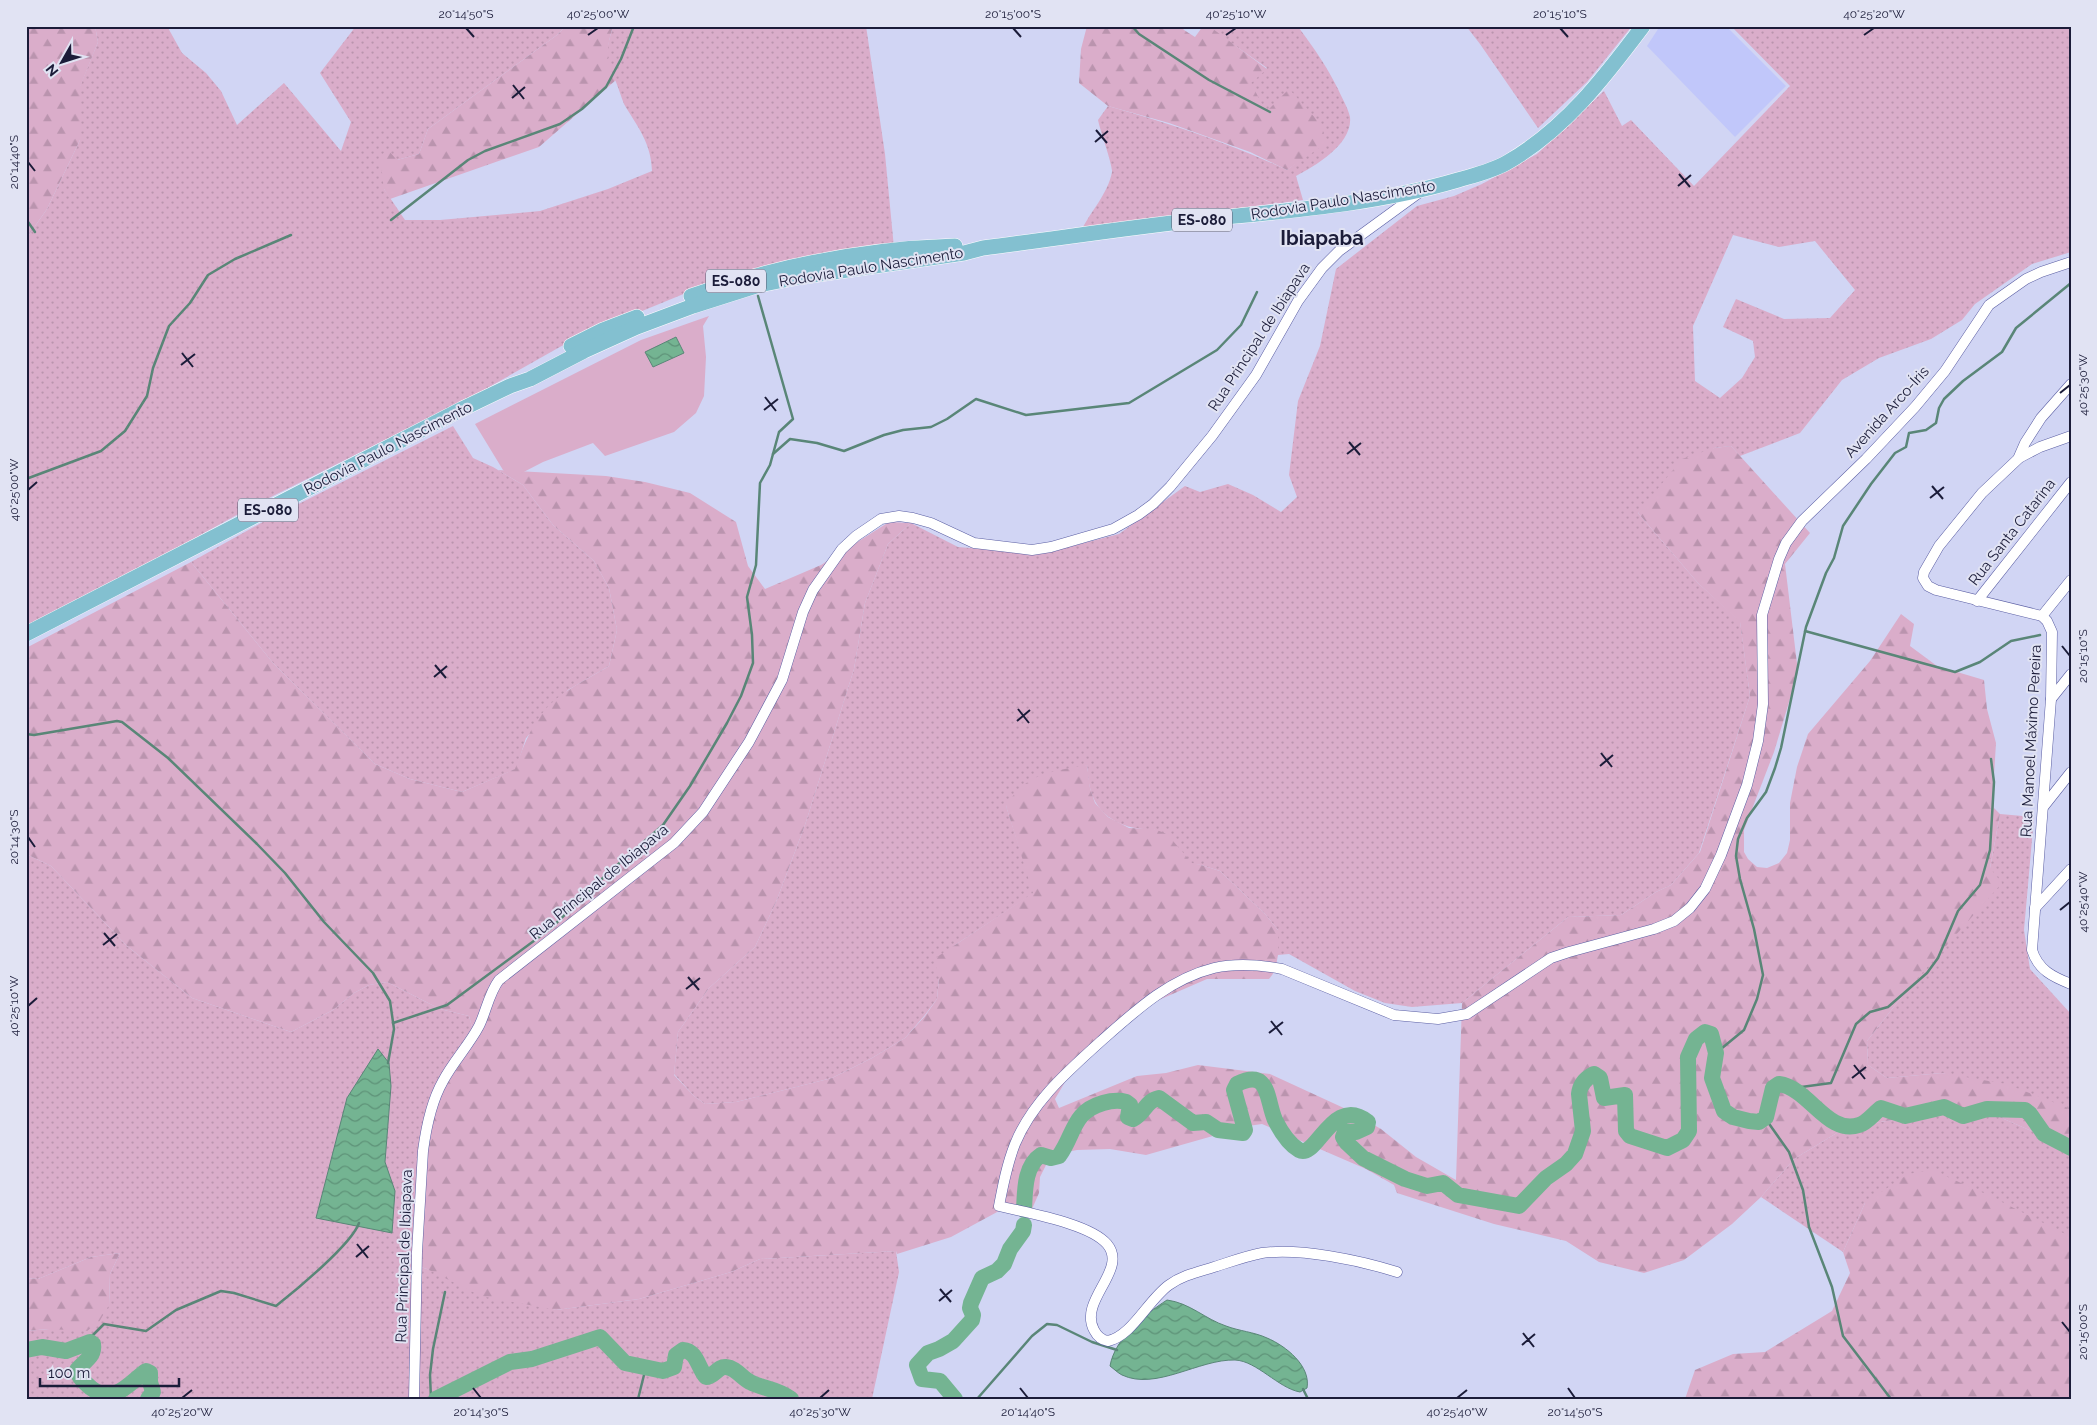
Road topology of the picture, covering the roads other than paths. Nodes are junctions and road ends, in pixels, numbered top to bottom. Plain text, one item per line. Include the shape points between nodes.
1 (1643, 26) edge
2 (1420, 192) junction
3 (2071, 262) edge
4 (2071, 384) edge
5 (2071, 436) edge
6 (2018, 459) junction
7 (2071, 482) edge
8 (2071, 580) edge
9 (1977, 601) junction
10 (2042, 616) junction
11 (26, 634) edge
12 (2071, 674) edge
13 (2051, 699) junction
14 (2071, 772) edge
15 (2044, 806) junction
16 (2071, 869) edge
17 (2035, 908) junction
18 (2071, 984) edge
19 (1397, 1272) dead end
20 (414, 1396) edge

1 - 2 main road, Rodovia Paulo Nascimento / ES-080 via 1592,92 1568,118 1531,148 1485,172
2 - 11 main road, Rodovia Paulo Nascimento / ES-080 via 983,248 949,246 867,253 753,276 690,296 603,330 547,358 510,386
2 - 20 street, Rua Principal de Ibiapava via 1339,251 1322,268 1298,301 1256,375 1212,436 1170,487 1138,516 1113,529 1032,550 974,542 931,524 899,516 870,525 842,550 813,590 782,680 749,742 703,812 674,844 499,980 475,1034 443,1080 434,1100 423,1151
3 - 19 street, Avenida Arco-Íris via 2026,279 1990,305 1945,371 1915,407 1802,521 1786,543 1762,615 1764,704 1747,785 1705,889 1690,908 1674,921 1654,929 1551,958 1467,1014 1438,1019 1394,1015 1282,969 1266,966 1214,968 1180,981 1126,1020 1069,1070 1034,1111 1016,1143 1005,1176 999,1206 1093,1234 1107,1243 1112,1251 1114,1260 1090,1318 1097,1335 1108,1341 1120,1337 1156,1296 1186,1275 1262,1254 1281,1252 1321,1256 1372,1264
4 - 6 street via 2041,418
5 - 6 street via 2040,446
6 - 9 street via 1982,493 1956,524 1924,572 1924,582 1928,586
7 - 9 street, Rua Santa Catarina
8 - 10 street
9 - 10 street
10 - 13 street, Rua Manoel Máximo Pereira via 2052,632
12 - 13 street
13 - 15 street, Rua Manoel Máximo Pereira
14 - 15 street
15 - 17 street, Rua Manoel Máximo Pereira
16 - 17 street
17 - 18 street, Rua Manoel Máximo Pereira via 2032,943 2035,958 2049,974

